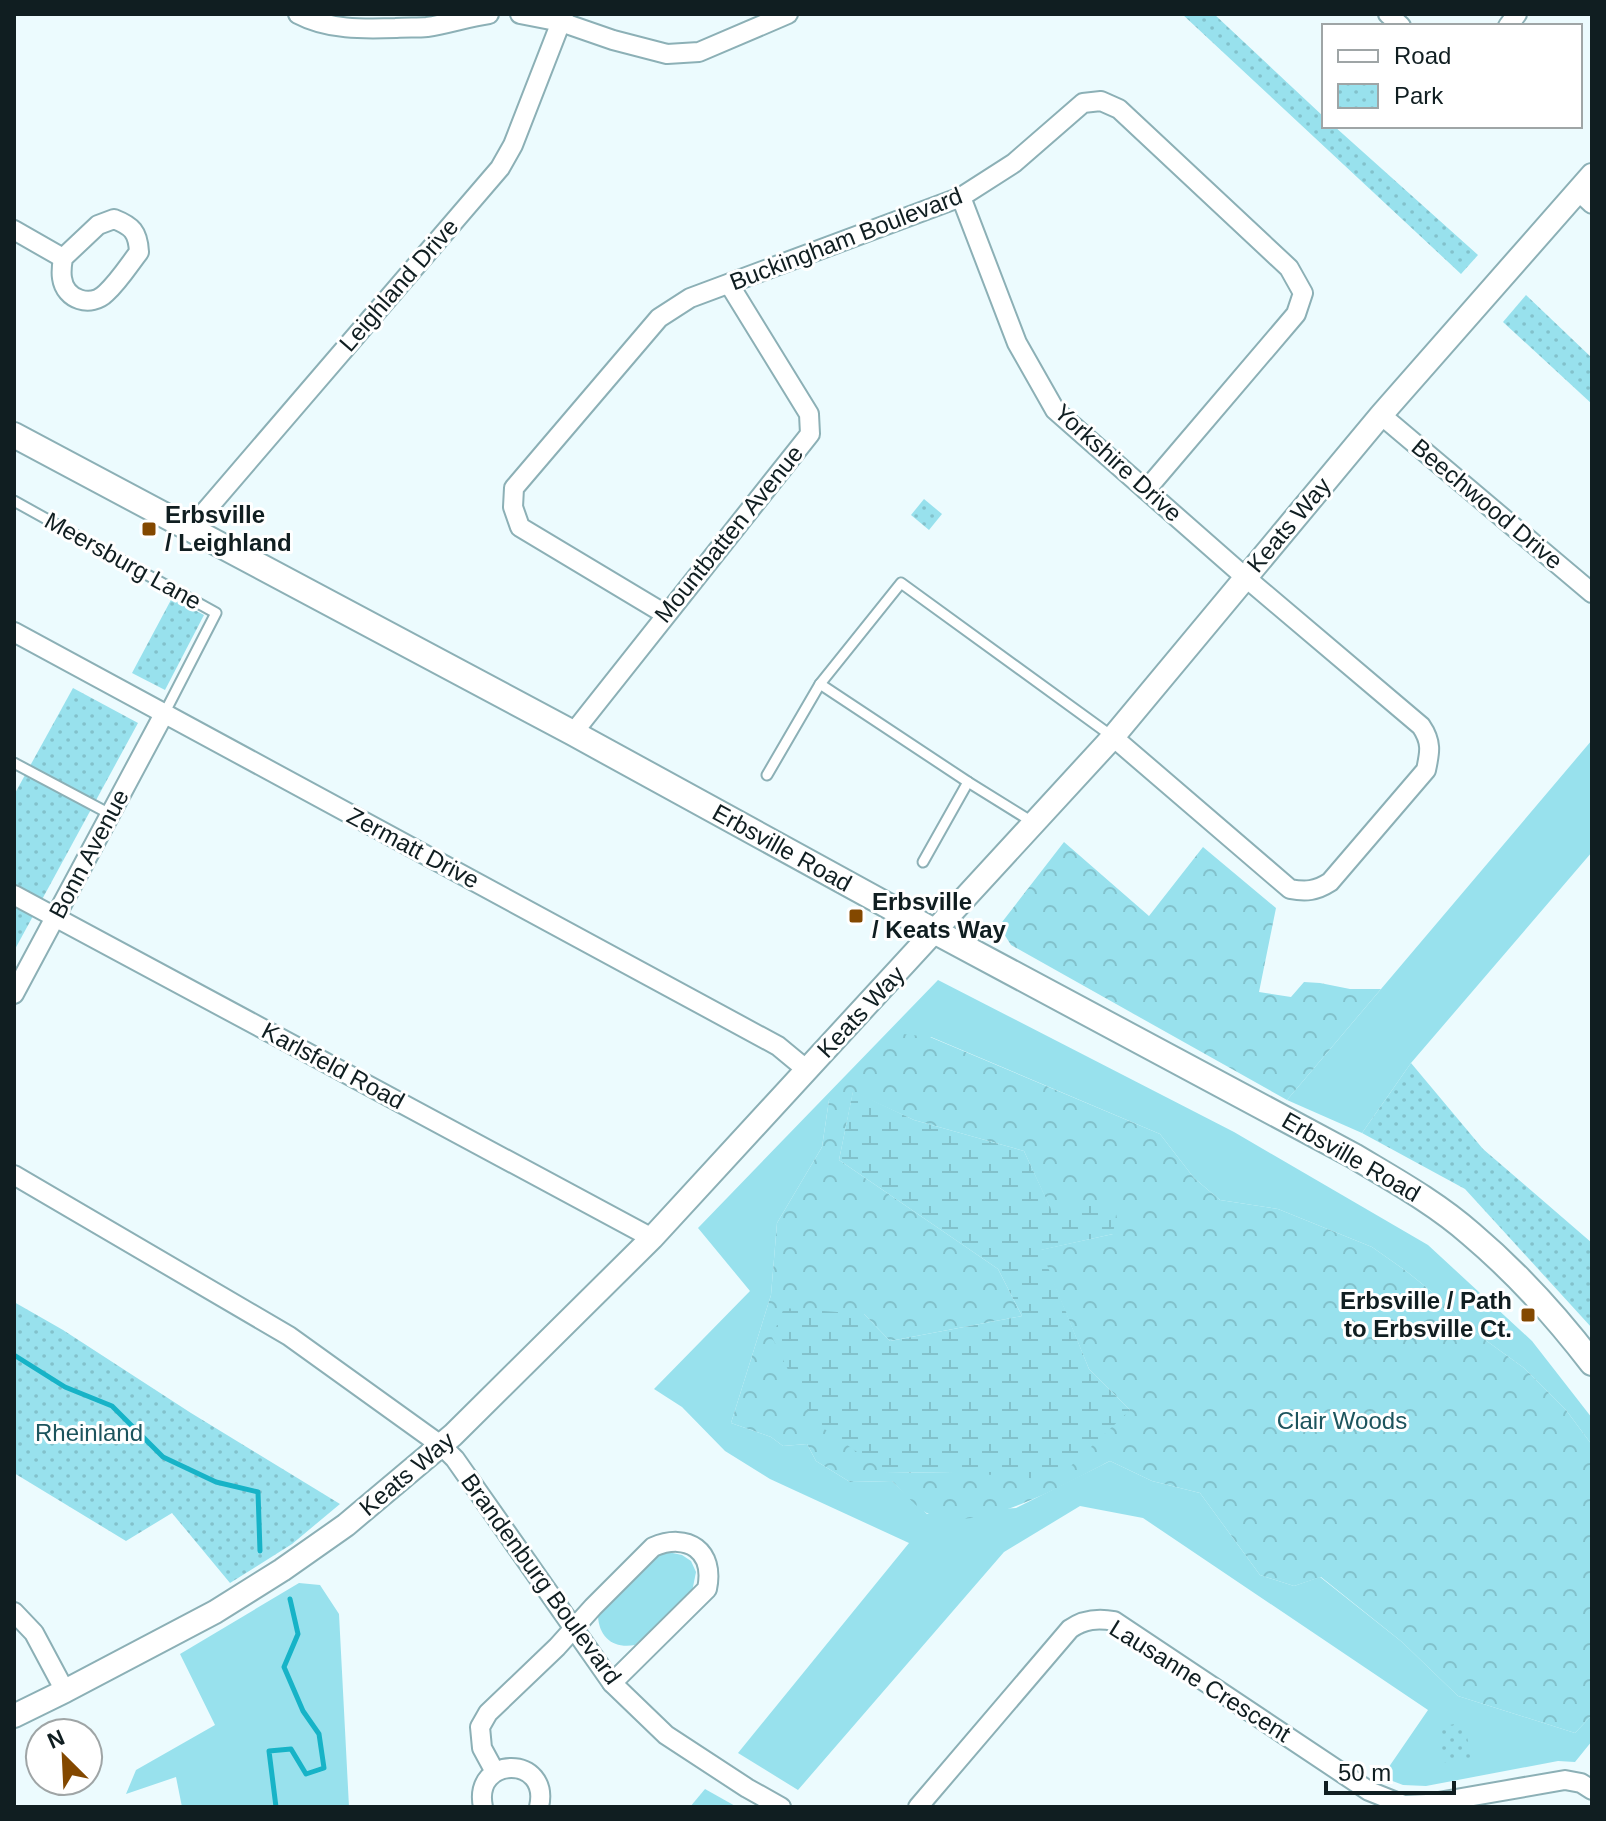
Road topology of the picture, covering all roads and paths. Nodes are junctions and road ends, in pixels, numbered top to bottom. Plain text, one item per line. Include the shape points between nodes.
1 (298, 14) edge
2 (489, 14) edge
3 (520, 14) edge
4 (788, 14) edge
5 (563, 18) edge
6 (1587, 190) edge
7 (961, 197) junction
8 (14, 230) edge
9 (63, 258) junction
10 (729, 284) junction
11 (1381, 415) junction
12 (14, 435) edge
13 (1146, 490) junction
14 (14, 501) edge
15 (190, 529) junction
16 (1245, 577) junction
17 (1592, 593) edge
18 (665, 614) junction
19 (14, 632) edge
20 (820, 684) junction
21 (164, 714) junction
22 (573, 733) junction
23 (1113, 737) junction
24 (14, 763) edge
25 (767, 775) dead end
26 (968, 782) junction
27 (110, 814) junction
28 (1034, 823) junction
29 (923, 862) dead end
30 (14, 895) edge
31 (55, 917) junction
32 (934, 931) junction
33 (14, 994) edge
34 (807, 1070) junction
35 (14, 1175) edge
36 (652, 1238) junction
37 (1592, 1363) edge
38 (442, 1446) junction
39 (14, 1612) edge
40 (575, 1628) junction
41 (612, 1683) junction
42 (65, 1691) junction
43 (14, 1716) edge
44 (495, 1772) junction
45 (1592, 1790) edge
46 (483, 1807) edge
47 (539, 1807) edge
48 (781, 1807) edge
49 (918, 1807) edge

1 - 2 street via 340,27 370,29 427,27
3 - 5 street
4 - 5 street via 699,52 667,54 613,40
5 - 15 street, Leighland Drive via 500,168
6 - 11 street, Keats Way
7 - 10 street, Buckingham Boulevard
7 - 13 street, Yorkshire Drive via 1017,343 1055,410
7 - 13 street, Buckingham Boulevard via 1014,163 1083,103 1101,101 1119,109 1289,268 1303,293 1296,314
8 - 9 street
9 - 9 street via 61,278 67,292 92,301 105,295 139,252 139,238 114,219 98,225
10 - 18 street, Mountbatten Avenue via 809,414 810,434
10 - 18 street, Buckingham Boulevard via 690,298 659,318 514,488 520,527
11 - 16 street, Keats Way
11 - 17 street, Beechwood Drive
12 - 15 main road, Erbsville Road
13 - 16 street, Yorkshire Drive
14 - 21 lane, Meersburg Lane via 216,613
15 - 22 main road, Erbsville Road
16 - 23 street, Keats Way
16 - 23 street, Yorkshire Drive via 1421,726 1430,753 1426,770 1330,882 1304,892 1290,889
18 - 22 street, Mountbatten Avenue
19 - 21 street, Zermatt Drive
20 - 23 lane via 901,583
20 - 25 lane
20 - 26 lane
21 - 27 street, Bonn Avenue
21 - 34 street, Zermatt Drive via 778,1046
22 - 32 main road, Erbsville Road
23 - 28 street, Keats Way
24 - 27 lane
26 - 28 lane
26 - 29 lane
27 - 31 street, Bonn Avenue
28 - 32 street, Keats Way
30 - 31 street, Karlsfeld Road
31 - 33 street, Bonn Avenue
31 - 36 street, Karlsfeld Road
32 - 34 street, Keats Way
32 - 37 main road, Erbsville Road via 1422,1197 1526,1285
34 - 36 street, Keats Way
35 - 38 street, Brandenburg Boulevard via 289,1336
36 - 38 street, Keats Way
38 - 40 street, Brandenburg Boulevard
38 - 42 street, Keats Way via 282,1570 215,1612
39 - 42 street via 34,1633
40 - 41 street, Brandenburg Boulevard
40 - 41 street via 653,1547 685,1542 705,1560 707,1589
40 - 44 street via 480,1727 482,1748
41 - 48 street, Brandenburg Boulevard via 666,1735
42 - 43 street, Keats Way
44 - 46 street via 484,1786
44 - 47 street via 515,1767 534,1776 542,1795
45 - 49 street, Lausanne Crescent via 1565,1780 1404,1805 1369,1791 1114,1621 1101,1619 1070,1629

